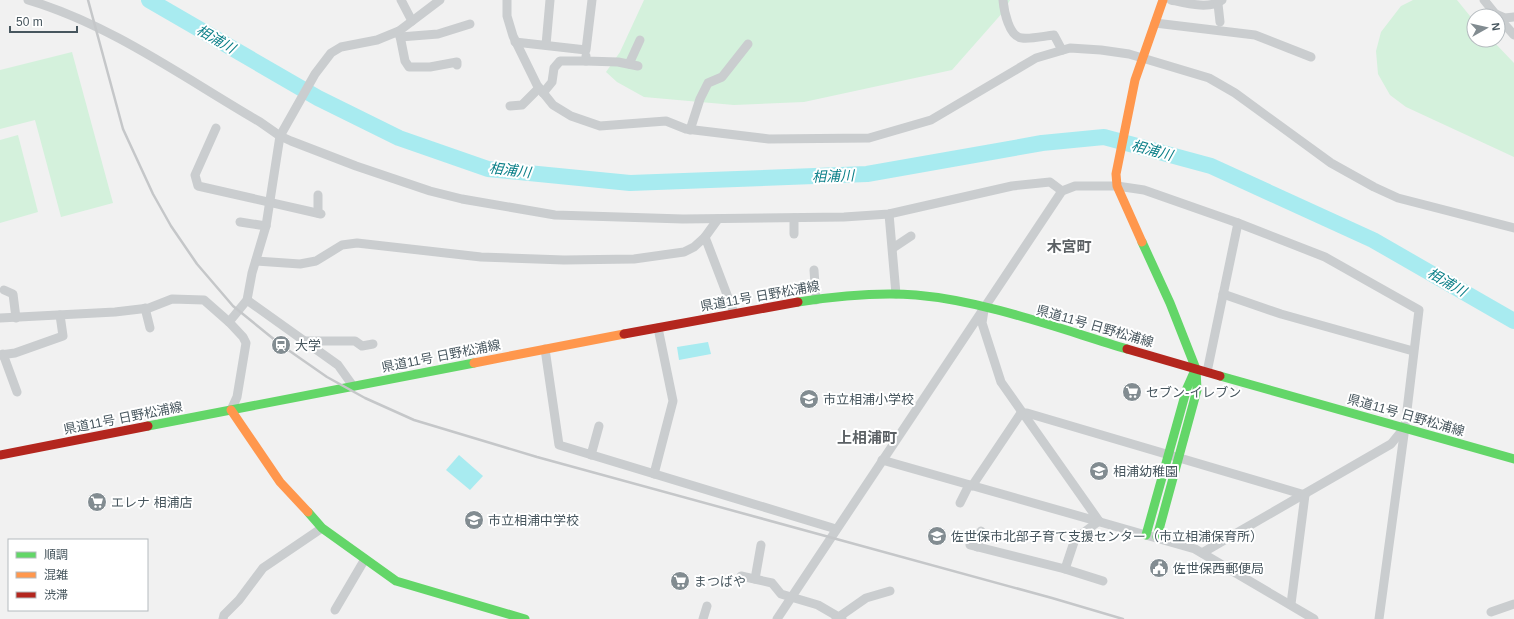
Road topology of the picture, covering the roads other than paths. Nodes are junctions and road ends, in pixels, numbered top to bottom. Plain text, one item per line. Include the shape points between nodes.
1 (28, 0) edge
2 (401, 0) edge
3 (440, 0) edge
4 (507, 0) edge
5 (550, 0) edge
6 (592, 0) edge
7 (1003, 0) edge
8 (1163, 0) edge
9 (1171, 0) edge
10 (1484, 0) edge
11 (1220, 2) edge
12 (1490, 8) edge
13 (412, 21) junction
14 (1220, 22) dead end
15 (1155, 23) junction
16 (470, 24) dead end
17 (1506, 26) edge
18 (399, 34) junction
19 (1514, 34) edge
20 (640, 40) dead end
21 (515, 42) junction
22 (748, 44) dead end
23 (546, 46) junction
24 (586, 50) junction
25 (1062, 50) junction
26 (1311, 57) dead end
27 (1142, 59) junction
28 (586, 61) junction
29 (457, 65) dead end
30 (541, 90) junction
31 (510, 106) dead end
32 (216, 128) dead end
33 (690, 130) junction
34 (282, 133) junction
35 (1117, 186) junction
36 (1062, 191) junction
37 (318, 195) dead end
38 (270, 202) junction
39 (889, 214) junction
40 (794, 218) junction
41 (718, 219) junction
42 (240, 222) dead end
43 (1238, 223) junction
44 (266, 226) junction
45 (1514, 228) edge
46 (794, 234) dead end
47 (911, 236) dead end
48 (705, 237) junction
49 (893, 248) junction
50 (256, 261) junction
51 (814, 270) dead end
52 (4, 290) dead end
53 (896, 294) junction
54 (1222, 294) junction
55 (247, 300) junction
56 (816, 300) junction
57 (984, 307) junction
58 (145, 308) junction
59 (734, 313) junction
60 (60, 315) junction
61 (0, 318) edge
62 (16, 318) junction
63 (230, 322) junction
64 (150, 328) dead end
65 (658, 328) junction
66 (303, 341) junction
67 (373, 344) dead end
68 (545, 349) junction
69 (1413, 351) junction
70 (1, 354) edge
71 (1196, 369) junction
72 (1207, 372) junction
73 (353, 386) junction
74 (17, 392) dead end
75 (231, 410) junction
76 (1021, 413) junction
77 (599, 426) dead end
78 (1405, 428) junction
79 (0, 455) edge
80 (591, 455) junction
81 (1174, 455) junction
82 (1514, 459) edge
83 (882, 460) junction
84 (654, 474) junction
85 (971, 486) junction
86 (1305, 494) junction
87 (960, 503) dead end
88 (1099, 521) junction
89 (322, 528) junction
90 (836, 529) junction
91 (981, 531) dead end
92 (1146, 535) junction
93 (1157, 537) junction
94 (761, 545) dead end
95 (1202, 553) junction
96 (364, 559) junction
97 (1065, 569) junction
98 (741, 576) dead end
99 (755, 580) junction
100 (1103, 581) dead end
101 (889, 593) dead end
102 (792, 596) junction
103 (1291, 604) junction
104 (1514, 604) edge
105 (707, 606) dead end
106 (335, 610) dead end
107 (1491, 612) dead end
108 (839, 618) edge
109 (223, 619) edge
110 (525, 619) edge
111 (704, 619) edge
112 (777, 619) edge
113 (1314, 619) edge
114 (1379, 619) edge

1 - 34 street via 49,6 117,36
2 - 13 street
3 - 13 street
4 - 21 street via 507,16
5 - 23 street
6 - 24 street
7 - 25 street via 1004,15 1015,35 1021,38 1054,35
8 - 15 main road
9 - 11 street via 1192,4
10 - 12 street
11 - 14 street
13 - 18 street
15 - 26 street via 1255,35
15 - 27 main road
16 - 18 street via 438,34
17 - 19 street
18 - 29 street via 405,61 409,67 430,67 456,62
18 - 34 street via 341,47 330,53 315,74
20 - 28 street via 634,65
21 - 23 street
21 - 30 street
22 - 33 street via 722,77 708,83
23 - 24 street
24 - 28 street
25 - 27 street via 1101,50
25 - 33 street via 1036,58 931,120 869,138 769,139
27 - 35 main road via 1135,80 1116,174
27 - 45 street via 1209,78 1235,93 1331,163 1398,198
28 - 30 street via 560,61 554,68 552,82
30 - 31 street via 524,108
30 - 33 street via 552,104 571,116 600,126 666,121
32 - 38 street via 195,175 198,186
34 - 38 street
34 - 41 street via 391,178 462,199 555,215
35 - 36 street via 1075,186
35 - 43 street via 1144,190
35 - 71 main road via 1170,303
36 - 39 street via 1050,182 1012,186
36 - 57 street
37 - 38 street via 319,213
38 - 44 street
39 - 40 street
39 - 49 street
40 - 41 street
40 - 46 street
41 - 48 street
42 - 44 street
43 - 54 street
43 - 69 street via 1325,257 1419,310
44 - 50 street
47 - 49 street
48 - 50 street via 684,252 634,258 564,260 480,257 357,243 342,246 316,261 300,264
48 - 59 street
49 - 53 street
50 - 55 street
51 - 56 street
52 - 62 street via 13,294
53 - 56 main road, 県道11号 日野松浦線
53 - 57 main road, 県道11号 日野松浦線 via 950,299
54 - 69 street via 1281,314
54 - 72 street
55 - 63 street
55 - 66 street
56 - 59 main road, 県道11号 日野松浦線
57 - 71 main road, 県道11号 日野松浦線
57 - 76 street via 982,323 1000,382
57 - 83 street
58 - 60 street
58 - 63 street via 172,299 204,300
58 - 64 street
59 - 65 main road, 県道11号 日野松浦線
60 - 62 street
60 - 70 street via 63,336 15,353
61 - 62 street
63 - 75 street via 246,343 237,398
65 - 68 main road, 県道11号 日野松浦線
65 - 84 street via 673,400
66 - 67 street via 356,341 362,346
66 - 73 street via 338,365
68 - 73 main road, 県道11号 日野松浦線
68 - 80 street via 559,445
69 - 78 street
70 - 74 street
71 - 72 main road, 県道11号 日野松浦線
71 - 81 main road via 1197,390
72 - 78 main road, 県道11号 日野松浦線
73 - 75 main road, 県道11号 日野松浦線
75 - 79 main road, 県道11号 日野松浦線
75 - 89 main road via 280,482
76 - 81 street
76 - 85 street
76 - 88 street
77 - 80 street
78 - 82 main road, 県道11号 日野松浦線
78 - 86 street via 1391,444
78 - 114 street
80 - 84 street
81 - 86 street
81 - 92 main road
81 - 93 main road
83 - 85 street
83 - 90 street
84 - 90 street
85 - 87 street
85 - 88 street
86 - 95 street
86 - 103 street
88 - 92 street
88 - 97 street via 1075,539
89 - 96 main road
89 - 109 street via 262,568
90 - 102 street
91 - 97 street via 974,546
92 - 93 street
93 - 95 street
94 - 99 street
95 - 103 street
96 - 106 street
96 - 110 main road via 396,581
97 - 100 street
98 - 99 street
99 - 102 street via 772,583 781,594
101 - 108 street via 866,598
102 - 108 street via 818,605
102 - 112 street
103 - 113 street
104 - 107 street
105 - 111 street

